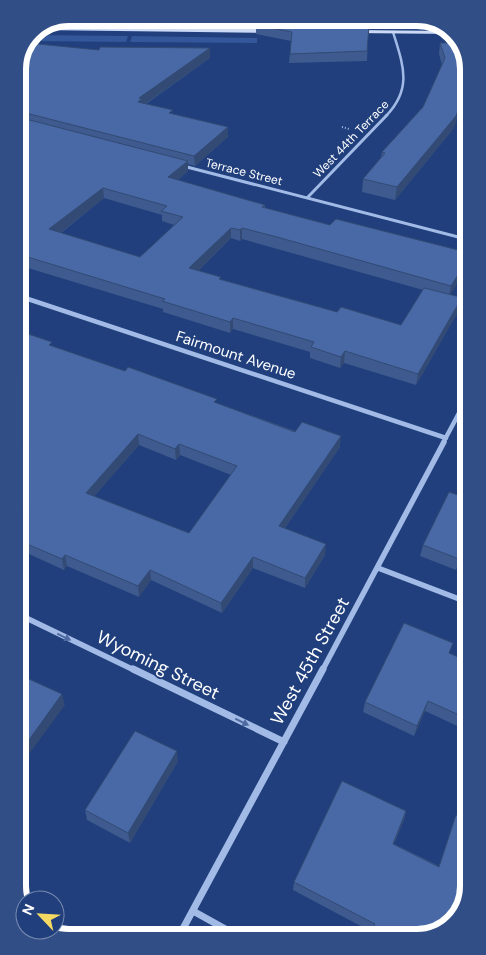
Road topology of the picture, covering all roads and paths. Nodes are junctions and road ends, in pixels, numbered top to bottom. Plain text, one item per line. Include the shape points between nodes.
1 (85, 26) edge
2 (154, 26) edge
3 (56, 29) edge
4 (92, 29) junction
5 (150, 30) junction
6 (276, 31) edge
7 (344, 32) edge
8 (393, 32) junction
9 (439, 33) edge
10 (342, 128) dead end
11 (350, 129) dead end
12 (182, 166) edge
13 (307, 198) junction
14 (460, 238) edge
15 (26, 298) edge
16 (460, 411) edge
17 (446, 438) junction
18 (378, 568) junction
19 (460, 599) edge
20 (26, 619) edge
21 (284, 742) junction
22 (193, 911) junction
23 (183, 929) edge
24 (225, 929) edge

1 - 4 street
2 - 5 lane
3 - 4 street
4 - 5 street
5 - 6 street
7 - 8 street
8 - 9 street
8 - 13 street, West 44th Terrace via 405,76 404,93 396,106
10 - 11 path
12 - 13 street, Terrace Street
13 - 14 street, Terrace Street
15 - 17 street, Fairmount Avenue
16 - 17 street, West 45th Street
17 - 18 street, West 45th Street
18 - 19 street
18 - 21 street, West 45th Street
20 -> 21 street, Wyoming Street
21 - 22 street, West 45th Street
22 - 23 street, West 45th Street
22 - 24 street

